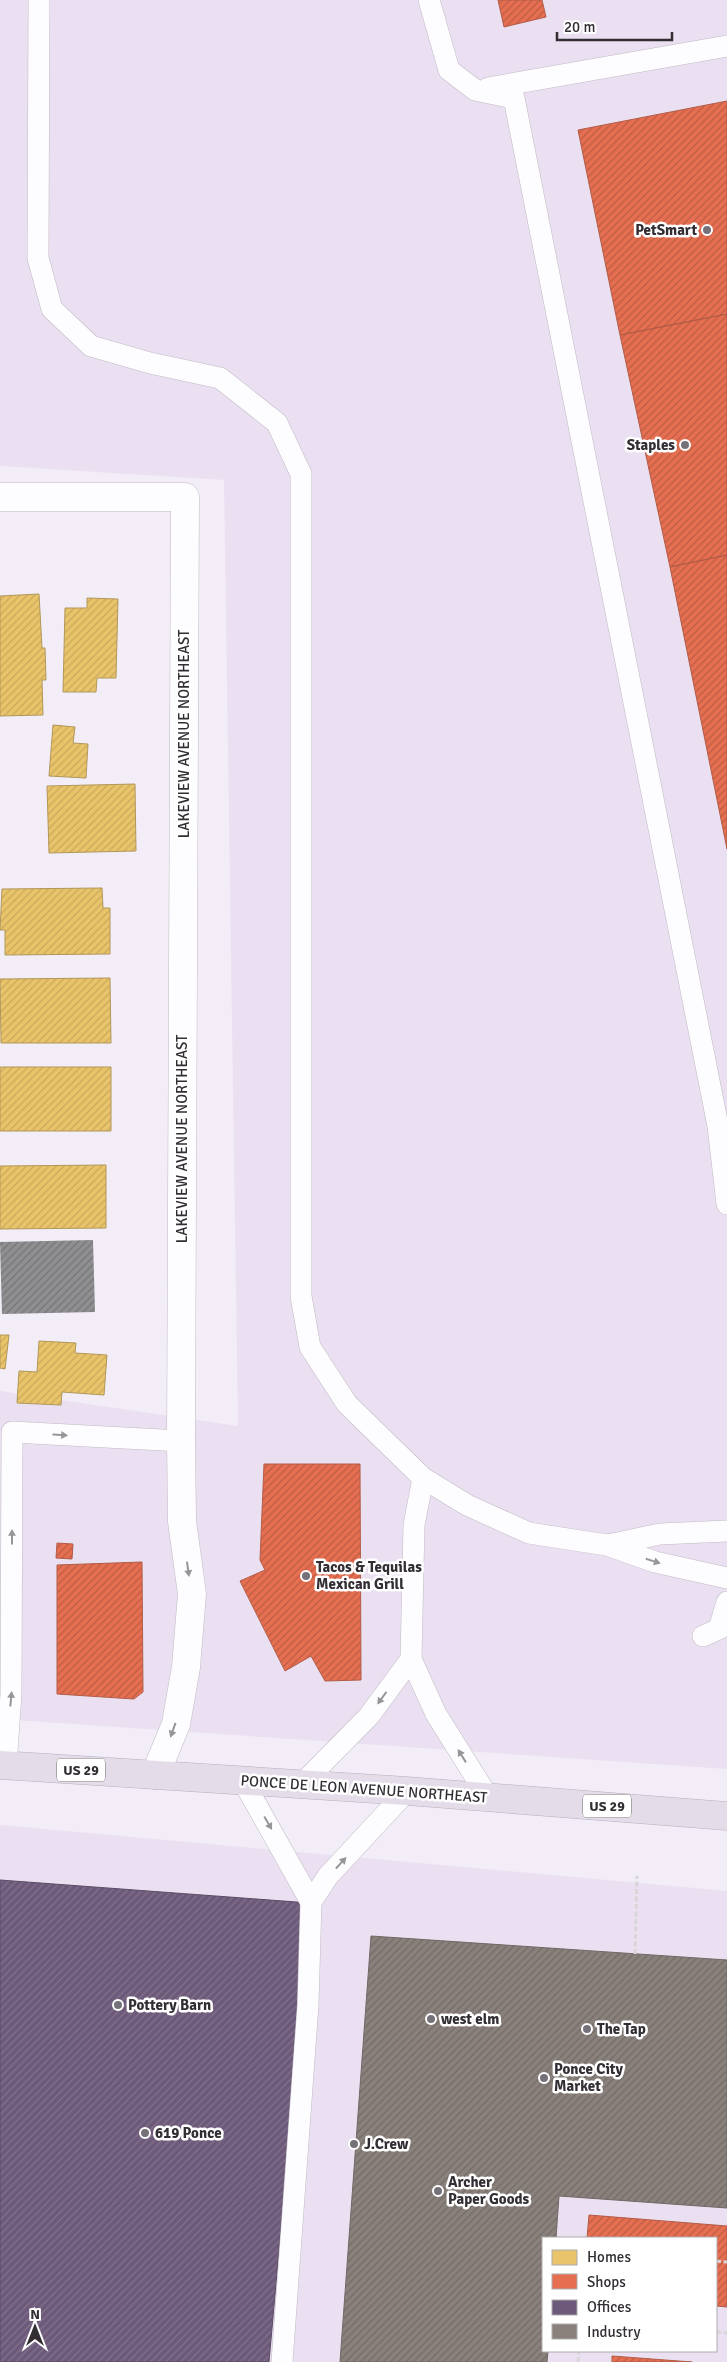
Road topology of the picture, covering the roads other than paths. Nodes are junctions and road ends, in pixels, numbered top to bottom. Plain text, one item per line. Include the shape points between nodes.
1 (39, 0) edge
2 (429, 0) edge
3 (727, 46) edge
4 (475, 90) junction
5 (0, 497) edge
6 (727, 1204) edge
7 (181, 1441) junction
8 (423, 1478) junction
9 (727, 1531) edge
10 (607, 1545) junction
11 (727, 1578) edge
12 (727, 1602) edge
13 (703, 1636) dead end
14 (411, 1659) junction
15 (3, 1765) edge
16 (155, 1775) junction
17 (243, 1781) junction
18 (301, 1785) junction
19 (407, 1791) junction
20 (488, 1797) junction
21 (727, 1816) edge
22 (311, 1902) junction
23 (282, 2362) edge

1 - 8 lane via 38,258 52,309 90,346 220,378 277,423 301,474 301,1296 310,1347 347,1404
2 - 4 lane via 449,70
3 - 4 lane
4 - 6 lane via 514,98 717,1121
5 - 7 street, LAKEVIEW AVENUE NORTHEAST via 185,497
15 -> 7 lane via 11,1694 12,1432
7 -> 16 street, LAKEVIEW AVENUE NORTHEAST via 182,1521 192,1594 186,1667 176,1724
8 - 10 lane via 467,1505 529,1533
8 - 14 lane via 414,1525
9 - 10 lane via 660,1534
10 -> 11 lane via 655,1562
12 - 13 lane via 719,1628
14 -> 18 lane via 369,1716
20 -> 14 lane via 436,1714
15 - 16 highway, PONCE DE LEON AVENUE NORTHEAST / US 29
16 - 17 highway, PONCE DE LEON AVENUE NORTHEAST / US 29
17 - 18 highway, PONCE DE LEON AVENUE NORTHEAST / US 29
17 -> 22 lane
18 - 19 highway, PONCE DE LEON AVENUE NORTHEAST / US 29
19 - 20 highway, PONCE DE LEON AVENUE NORTHEAST / US 29
22 -> 19 lane via 328,1876
20 - 21 highway, PONCE DE LEON AVENUE NORTHEAST / US 29
22 - 23 lane via 306,2025

